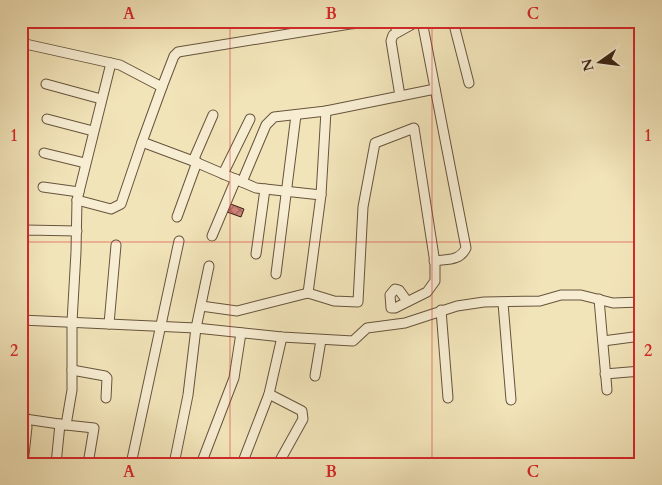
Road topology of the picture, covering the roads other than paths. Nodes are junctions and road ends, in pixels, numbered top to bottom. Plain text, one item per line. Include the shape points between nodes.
1 (453, 21) edge
2 (417, 22) edge
3 (398, 31) junction
4 (21, 43) edge
5 (111, 63) junction
6 (469, 83) dead end
7 (46, 84) dead end
8 (162, 87) junction
9 (435, 89) junction
10 (400, 96) junction
11 (101, 99) junction
12 (326, 111) junction
13 (213, 115) dead end
14 (296, 115) junction
15 (47, 119) dead end
16 (250, 119) dead end
17 (93, 131) junction
18 (142, 142) junction
19 (44, 153) dead end
20 (195, 161) junction
21 (85, 163) junction
22 (223, 174) junction
23 (239, 181) junction
24 (43, 187) dead end
25 (265, 189) junction
26 (287, 192) junction
27 (78, 196) junction
28 (321, 196) junction
29 (177, 217) dead end
30 (77, 231) junction
31 (21, 233) edge
32 (212, 236) dead end
33 (179, 241) dead end
34 (116, 244) dead end
35 (256, 254) dead end
36 (434, 261) junction
37 (209, 266) dead end
38 (276, 274) dead end
39 (308, 293) junction
40 (599, 299) junction
41 (407, 301) dead end
42 (641, 302) edge
43 (502, 303) junction
44 (201, 306) junction
45 (441, 310) junction
46 (21, 320) edge
47 (72, 322) junction
48 (109, 324) junction
49 (160, 327) junction
50 (196, 328) junction
51 (241, 332) junction
52 (641, 336) edge
53 (282, 337) junction
54 (321, 340) junction
55 (602, 341) junction
56 (72, 370) junction
57 (641, 371) edge
58 (605, 374) junction
59 (315, 376) dead end
60 (21, 390) edge
61 (607, 390) dead end
62 (269, 394) junction
63 (106, 398) dead end
64 (448, 398) dead end
65 (511, 400) dead end
66 (25, 419) junction
67 (63, 424) junction
68 (23, 464) edge
69 (56, 464) edge
70 (88, 464) edge
71 (132, 464) edge
72 (174, 464) edge
73 (201, 464) edge
74 (242, 464) edge
75 (278, 464) edge

1 - 6 street
2 - 3 street
2 - 9 street
3 - 8 street via 392,22 350,24 178,52
3 - 10 street via 391,41
4 - 5 street
5 - 8 street
5 - 11 street
7 - 11 street
8 - 18 street
9 - 10 street
9 - 36 street via 466,248 458,258
10 - 12 street
11 - 17 street
12 - 14 street
12 - 28 street
13 - 20 street
14 - 23 street via 270,120
14 - 26 street
15 - 17 street
16 - 22 street
17 - 21 street
18 - 20 street
18 - 27 street via 121,204 111,209
19 - 21 street
20 - 22 street
20 - 29 street
21 - 27 street
22 - 23 street
23 - 25 street
23 - 32 street
24 - 27 street
25 - 26 street
25 - 35 street
26 - 28 street
26 - 38 street
27 - 30 street
28 - 39 street
30 - 31 street via 26,230
30 - 47 street
33 - 49 street
34 - 48 street
36 - 39 street via 414,128 375,144 363,207 358,302 334,301
36 - 41 street via 435,281 427,292
37 - 44 street
39 - 44 street via 237,311
40 - 42 street via 613,303
40 - 43 street via 561,295 540,302
40 - 55 street
43 - 45 street via 484,302
43 - 65 street
44 - 50 street
45 - 54 street via 405,323 368,328 353,341
45 - 64 street
46 - 47 street
47 - 48 street
47 - 56 street
48 - 49 street
49 - 50 street
49 - 71 street
50 - 51 street
50 - 72 street via 188,395
51 - 53 street
51 - 73 street via 234,378
52 - 55 street
53 - 54 street
53 - 62 street
54 - 59 street
55 - 58 street
56 - 63 street via 105,376
56 - 67 street via 72,390
57 - 58 street
58 - 61 street
60 - 66 street
62 - 74 street
62 - 75 street via 304,414
66 - 67 street
66 - 68 street
67 - 69 street
67 - 70 street via 94,428

